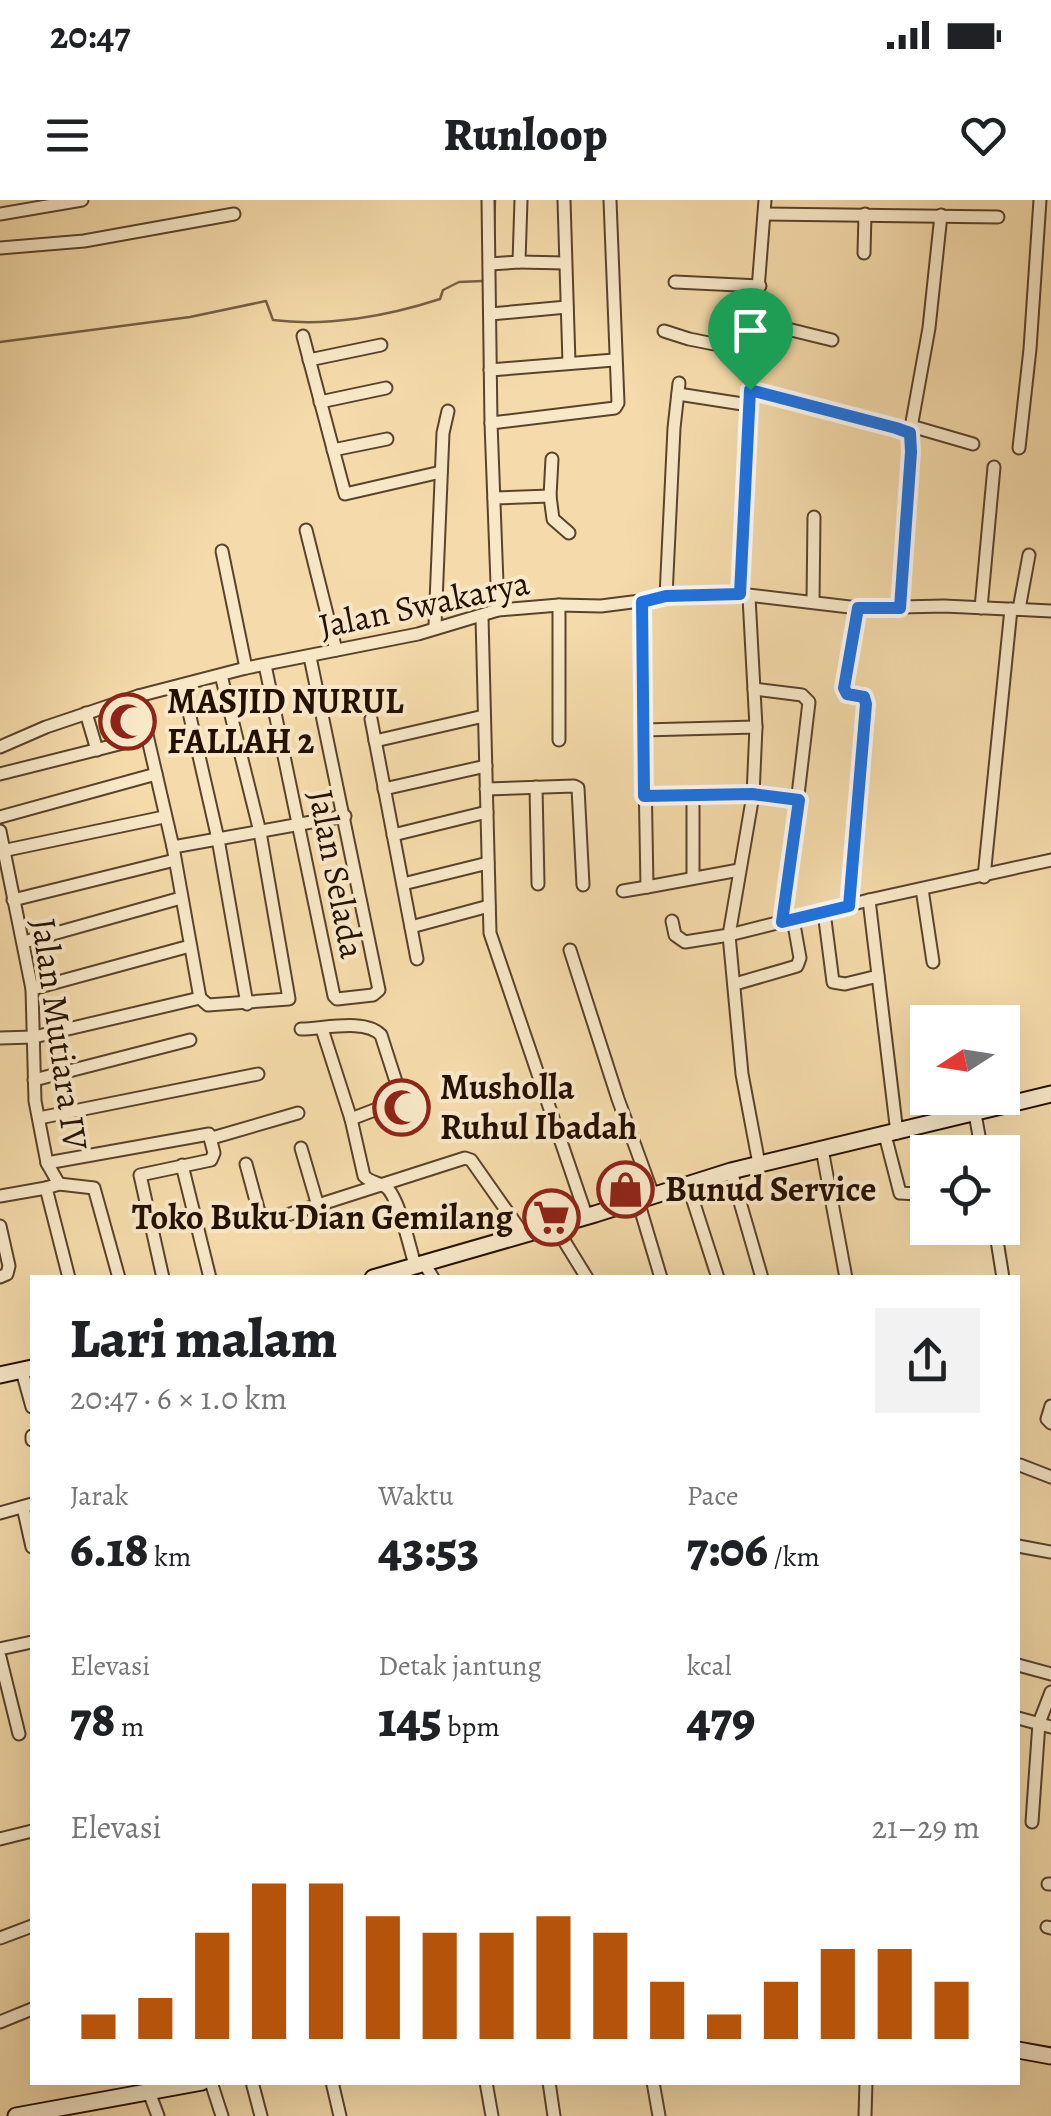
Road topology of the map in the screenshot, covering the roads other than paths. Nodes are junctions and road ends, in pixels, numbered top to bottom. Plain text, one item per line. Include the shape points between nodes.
1 (82, 200) edge
2 (488, 200) edge
3 (521, 200) edge
4 (564, 200) edge
5 (610, 200) edge
6 (766, 200) edge
7 (814, 200) edge
8 (1040, 200) edge
9 (21, 205) edge
10 (0, 214) edge
11 (234, 214) dead end
12 (766, 214) junction
13 (813, 214) junction
14 (865, 214) junction
15 (941, 215) junction
16 (998, 217) dead end
17 (0, 248) edge
18 (864, 253) dead end
19 (518, 262) junction
20 (566, 263) junction
21 (490, 264) junction
22 (674, 282) dead end
23 (760, 286) junction
24 (567, 307) junction
25 (490, 314) junction
26 (756, 321) junction
27 (664, 331) dead end
28 (302, 336) dead end
29 (832, 340) dead end
30 (382, 345) dead end
31 (754, 352) junction
32 (309, 360) junction
33 (614, 360) junction
34 (569, 364) junction
35 (490, 370) junction
36 (386, 388) dead end
37 (750, 390) junction
38 (320, 402) junction
39 (750, 404) junction
40 (448, 411) dead end
41 (491, 423) junction
42 (910, 430) junction
43 (387, 439) dead end
44 (972, 444) dead end
45 (1019, 448) dead end
46 (333, 450) junction
47 (552, 459) dead end
48 (994, 468) dead end
49 (441, 472) junction
50 (550, 496) junction
51 (494, 498) junction
52 (814, 517) dead end
53 (306, 530) dead end
54 (569, 532) dead end
55 (222, 551) dead end
56 (1029, 554) dead end
57 (666, 596) junction
58 (744, 596) junction
59 (642, 602) junction
60 (814, 602) junction
61 (559, 605) junction
62 (858, 608) junction
63 (900, 608) junction
64 (980, 608) junction
65 (1015, 609) junction
66 (498, 610) junction
67 (1051, 611) edge
68 (482, 617) junction
69 (435, 626) junction
70 (336, 650) junction
71 (310, 657) junction
72 (265, 665) junction
73 (246, 668) junction
74 (222, 675) junction
75 (182, 686) junction
76 (754, 690) junction
77 (138, 696) junction
78 (86, 713) junction
79 (484, 716) junction
80 (371, 719) dead end
81 (756, 727) junction
82 (643, 730) junction
83 (148, 738) junction
84 (560, 740) dead end
85 (375, 741) junction
86 (0, 747) edge
87 (97, 750) junction
88 (486, 766) junction
89 (0, 774) edge
90 (156, 774) junction
91 (536, 787) junction
92 (384, 789) junction
93 (486, 789) junction
94 (752, 794) junction
95 (693, 795) junction
96 (644, 796) junction
97 (799, 800) junction
98 (487, 812) junction
99 (0, 816) edge
100 (345, 816) junction
101 (164, 818) junction
102 (300, 824) junction
103 (0, 831) edge
104 (260, 832) junction
105 (393, 835) junction
106 (218, 839) junction
107 (3, 851) edge
108 (174, 854) junction
109 (1051, 860) edge
110 (488, 863) junction
111 (738, 870) junction
112 (694, 877) junction
113 (984, 877) junction
114 (402, 884) junction
115 (538, 884) dead end
116 (583, 886) dead end
117 (647, 887) junction
118 (922, 889) junction
119 (623, 891) dead end
120 (180, 898) junction
121 (13, 900) junction
122 (869, 900) junction
123 (490, 906) junction
124 (849, 906) junction
125 (824, 912) junction
126 (788, 920) junction
127 (672, 921) dead end
128 (411, 928) junction
129 (729, 935) junction
130 (24, 942) junction
131 (190, 946) junction
132 (570, 950) dead end
133 (417, 959) dead end
134 (933, 962) dead end
135 (878, 976) junction
136 (735, 984) junction
137 (32, 990) junction
138 (200, 998) junction
139 (247, 1004) junction
140 (301, 1029) dead end
141 (322, 1029) junction
142 (34, 1037) junction
143 (0, 1038) edge
144 (190, 1040) dead end
145 (258, 1074) dead end
146 (34, 1080) junction
147 (1051, 1094) edge
148 (1020, 1102) edge
149 (298, 1113) dead end
150 (971, 1115) edge
151 (39, 1118) junction
152 (350, 1118) junction
153 (891, 1134) junction
154 (209, 1135) junction
155 (300, 1148) dead end
156 (822, 1150) junction
157 (47, 1162) junction
158 (246, 1164) dead end
159 (759, 1164) junction
160 (182, 1165) junction
161 (730, 1171) junction
162 (59, 1184) junction
163 (688, 1185) junction
164 (383, 1186) junction
165 (46, 1188) junction
166 (910, 1193) edge
167 (0, 1196) edge
168 (646, 1198) junction
169 (318, 1206) junction
170 (586, 1216) junction
171 (0, 1226) edge
172 (555, 1226) junction
173 (523, 1234) junction
174 (997, 1245) edge
175 (424, 1269) edge
176 (68, 1275) edge
177 (119, 1275) edge
178 (162, 1275) edge
179 (209, 1275) edge
180 (390, 1275) edge
181 (586, 1275) edge
182 (660, 1275) edge
183 (717, 1275) edge
184 (761, 1275) edge
185 (845, 1275) edge
186 (1002, 1275) edge
187 (0, 1277) edge
188 (27, 1369) edge
189 (0, 1375) edge
190 (1051, 1406) edge
191 (1051, 1424) edge
192 (1020, 1465) edge
193 (1051, 1477) edge
194 (28, 1506) edge
195 (0, 1513) edge
196 (1020, 1546) edge
197 (1051, 1552) edge
198 (30, 1642) edge
199 (0, 1649) edge
200 (0, 1657) edge
201 (1020, 1666) edge
202 (1051, 1674) edge
203 (1051, 1692) edge
204 (1020, 1719) edge
205 (1045, 1725) edge
206 (19, 1734) dead end
207 (1032, 1822) dead end
208 (30, 1832) edge
209 (0, 1839) edge
210 (30, 1927) edge
211 (0, 1938) edge
212 (30, 2010) edge
213 (0, 2022) edge
214 (1020, 2050) edge
215 (1051, 2056) edge
216 (104, 2085) edge
217 (180, 2085) edge
218 (212, 2085) edge
219 (253, 2085) edge
220 (333, 2085) edge
221 (487, 2085) edge
222 (549, 2085) edge
223 (654, 2085) edge
224 (866, 2085) edge
225 (151, 2089) edge
226 (106, 2100) junction
227 (48, 2113) edge
228 (16, 2116) edge
229 (158, 2116) edge
230 (222, 2116) edge
231 (261, 2116) edge
232 (340, 2116) edge
233 (492, 2116) edge
234 (554, 2116) edge
235 (659, 2116) edge
236 (865, 2116) edge

1 - 9 street
2 - 21 street
3 - 19 street
4 - 20 street
5 - 33 street
6 - 12 street
7 - 13 street
8 - 45 street
9 - 10 street
11 - 17 street via 84,242
12 - 13 street
12 - 23 street
13 - 14 street
14 - 15 street
14 - 18 street
15 - 16 street
15 - 42 street
19 - 20 street
19 - 21 street
20 - 24 street
21 - 25 street
22 - 23 street
23 - 26 street
24 - 25 street
24 - 34 street
25 - 35 street
26 - 29 street
26 - 31 street
27 - 31 street
28 - 32 street
30 - 32 street
31 - 37 street
32 - 38 street
33 - 34 street
33 - 41 street via 615,408
34 - 35 street
35 - 41 street
36 - 38 street
37 - 39 street
37 - 42 street
38 - 46 street
39 - 57 street via 679,388
39 - 58 street
40 - 49 street
41 - 51 street
42 - 44 street
42 - 63 street
43 - 46 street
46 - 49 street via 345,494
47 - 50 street
48 - 64 street
49 - 69 street
50 - 51 street
50 - 54 street via 553,519
51 - 66 street
52 - 60 street
53 - 70 street
55 - 73 street
56 - 65 street
57 - 58 street, Jalan Swakarya
57 - 59 street, Jalan Swakarya
58 - 60 street, Jalan Swakarya
58 - 76 street
59 - 61 street, Jalan Swakarya
59 - 82 street
60 - 62 street, Jalan Swakarya
61 - 66 street, Jalan Swakarya
61 - 84 street
62 - 63 street, Jalan Swakarya
62 - 124 street via 844,688 866,704
63 - 64 street, Jalan Swakarya
64 - 65 street, Jalan Swakarya
65 - 67 street, Jalan Swakarya
65 - 113 street
66 - 68 street, Jalan Swakarya
68 - 69 street, Jalan Swakarya
68 - 79 street
69 - 70 street, Jalan Swakarya
70 - 71 street, Jalan Swakarya
71 - 72 street, Jalan Swakarya
71 - 100 street
72 - 73 street, Jalan Swakarya
72 - 102 street, Jalan Selada
73 - 74 street, Jalan Swakarya
74 - 75 street, Jalan Swakarya
74 - 104 street
75 - 77 street, Jalan Swakarya
75 - 106 street
76 - 81 street
76 - 97 street via 802,695 810,702
77 - 78 street, Jalan Swakarya
77 - 83 street
78 - 86 street, Jalan Swakarya
78 - 87 street
79 - 85 street
79 - 88 street
80 - 85 street
81 - 82 street
81 - 94 street
82 - 96 street
83 - 87 street
83 - 90 street
85 - 92 street
87 - 89 street
88 - 92 street
88 - 93 street
90 - 99 street
90 - 101 street
91 - 93 street
91 - 115 street
91 - 116 street via 578,788
92 - 105 street
93 - 98 street
94 - 95 street
94 - 97 street
94 - 111 street
95 - 96 street
95 - 112 street
96 - 117 street
97 - 126 street
98 - 105 street
98 - 110 street
100 - 102 street
100 - 102 street, Jalan Selada via 379,990 373,996 334,996
101 - 107 street
101 - 108 street
102 - 104 street
103 - 107 street, Jalan Mutiara IV
104 - 106 street
104 - 139 street via 289,992 284,1002
105 - 114 street
106 - 108 street
106 - 139 street
107 - 121 street, Jalan Mutiara IV
108 - 120 street
108 - 121 street
109 - 113 street
110 - 114 street
110 - 123 street
111 - 112 street
111 - 129 street
112 - 117 street
113 - 118 street
114 - 128 street
117 - 119 street
118 - 122 street
118 - 134 street
120 - 130 street
120 - 131 street
121 - 130 street, Jalan Mutiara IV
122 - 124 street
122 - 135 street
123 - 128 street
123 - 170 street via 494,950
124 - 125 street
125 - 126 street
125 - 135 street via 833,982
126 - 129 street
126 - 136 street via 797,966
127 - 129 street via 686,942
128 - 133 street
129 - 136 street
130 - 137 street, Jalan Mutiara IV
131 - 137 street
131 - 138 street
132 - 168 street
135 - 153 street
136 - 159 street
137 - 142 street, Jalan Mutiara IV
138 - 139 street via 208,1005
138 - 142 street
140 - 141 street
141 - 152 street
141 - 152 street via 375,1028 400,1094 398,1101
142 - 143 street
142 - 146 street, Jalan Mutiara IV
144 - 146 street
145 - 151 street
146 - 151 street, Jalan Mutiara IV
147 - 148 street
149 - 154 street
150 - 153 street
151 - 157 street, Jalan Mutiara IV
152 - 164 street via 364,1176
153 - 156 street
153 - 166 street via 900,1192
154 - 157 street
154 - 160 street via 211,1160
155 - 169 street
156 - 159 street
156 - 185 street
157 - 162 street, Jalan Mutiara IV
158 - 169 street via 262,1223
159 - 161 street
160 - 178 street via 140,1175
160 - 179 street
161 - 163 street
161 - 184 street
162 - 165 street
162 - 177 street via 92,1186
163 - 168 street
163 - 183 street
164 - 169 street
164 - 173 street via 471,1160
164 - 175 street
165 - 167 street
165 - 176 street
168 - 170 street
168 - 182 street
170 - 172 street
171 - 187 street via 9,1266
172 - 173 street
172 - 181 street
173 - 175 street
174 - 186 street
175 - 180 street
188 - 189 street
190 - 191 street
192 - 193 street
194 - 195 street
196 - 197 street
198 - 199 street
200 - 206 street
201 - 202 street
203 - 205 street
204 - 205 street
205 - 207 street
208 - 209 street
210 - 211 street
212 - 213 street
214 - 215 street
216 - 226 street
217 - 225 street
218 - 230 street
219 - 231 street
220 - 232 street
221 - 233 street
222 - 234 street
223 - 235 street
224 - 236 street
225 - 226 street
225 - 229 street
226 - 227 street
227 - 228 street

